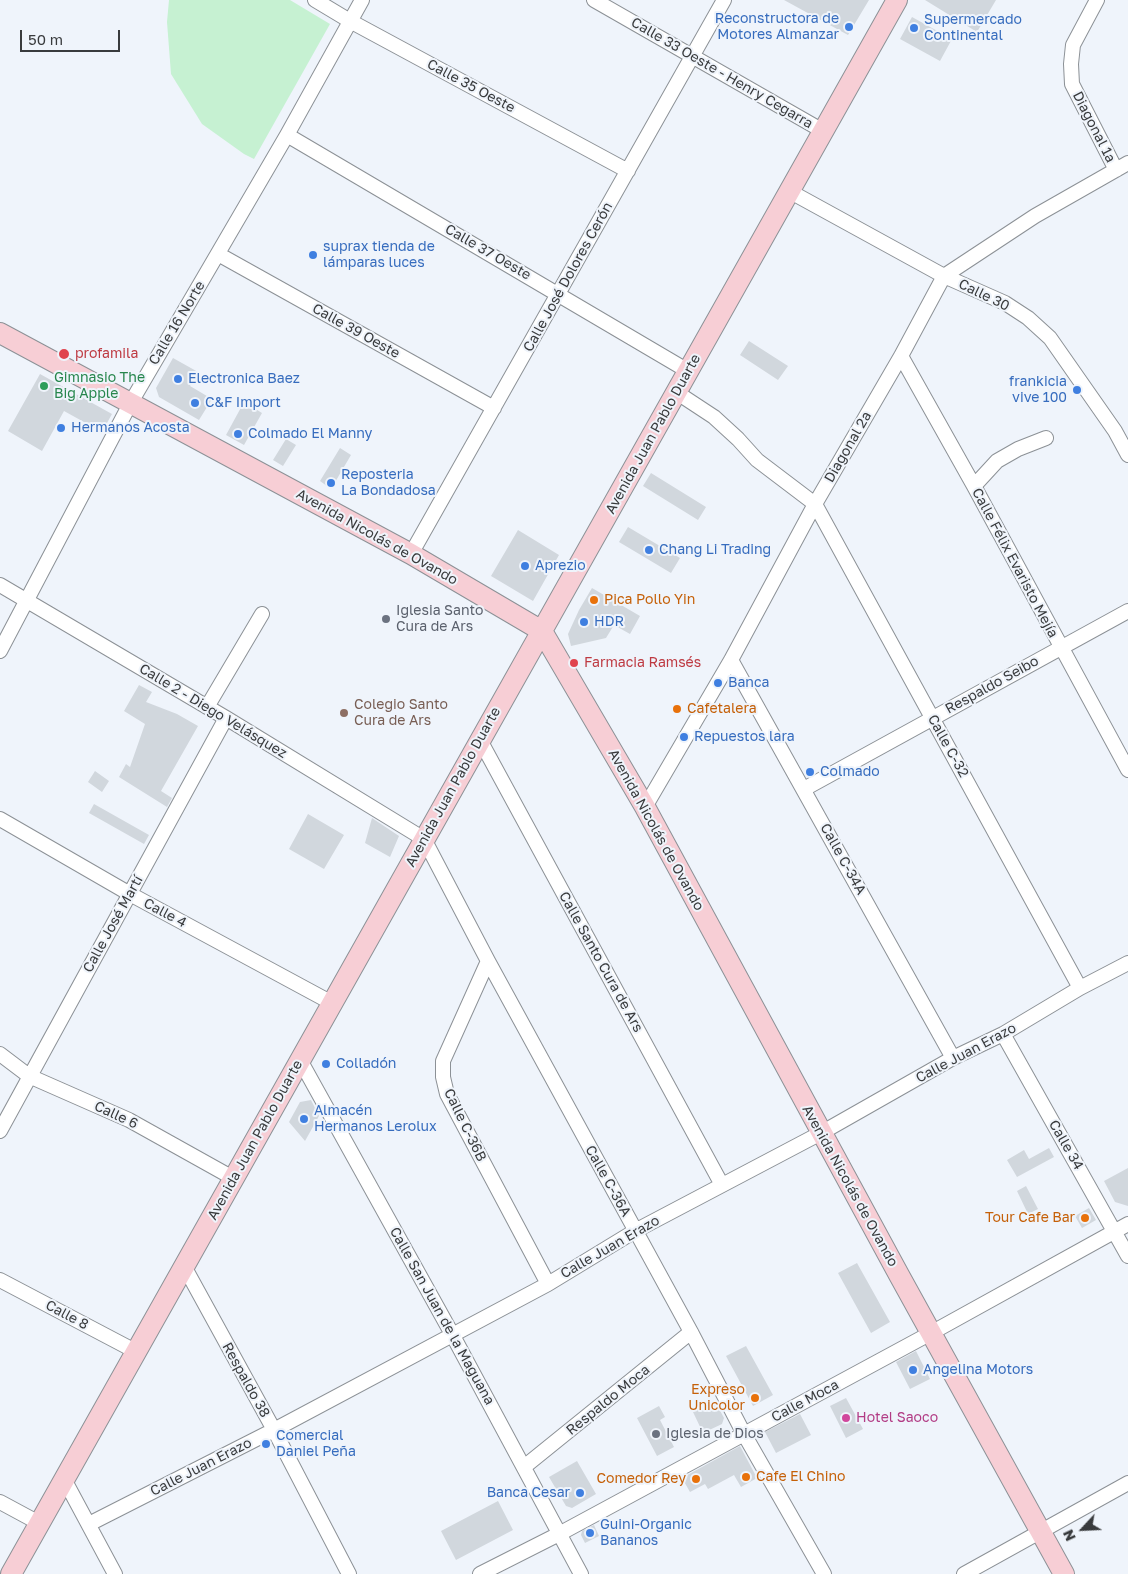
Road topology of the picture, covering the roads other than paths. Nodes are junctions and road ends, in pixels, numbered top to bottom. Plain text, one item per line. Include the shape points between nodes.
1 (314, 0) edge
2 (362, 0) edge
3 (594, 0) edge
4 (724, 0) edge
5 (897, 0) edge
6 (1097, 0) edge
7 (350, 21) junction
8 (692, 56) junction
9 (823, 131) junction
10 (288, 135) junction
11 (1122, 167) edge
12 (628, 171) junction
13 (789, 191) junction
14 (218, 254) junction
15 (944, 276) junction
16 (559, 293) junction
17 (0, 333) edge
18 (901, 356) junction
19 (688, 371) junction
20 (676, 392) junction
21 (130, 404) junction
22 (494, 408) junction
23 (1122, 430) edge
24 (1046, 438) dead end
25 (1128, 455) edge
26 (974, 486) junction
27 (815, 504) junction
28 (412, 554) junction
29 (0, 585) edge
30 (26, 599) junction
31 (1128, 611) edge
32 (262, 614) dead end
33 (542, 631) junction
34 (1061, 647) junction
35 (0, 650) edge
36 (731, 660) junction
37 (207, 707) junction
38 (226, 718) junction
39 (933, 718) junction
40 (480, 740) junction
41 (1128, 770) edge
42 (804, 790) junction
43 (645, 807) junction
44 (0, 819) edge
45 (424, 839) junction
46 (130, 894) junction
47 (488, 961) junction
48 (1128, 963) edge
49 (1080, 988) junction
50 (332, 1003) junction
51 (1003, 1034) junction
52 (0, 1054) edge
53 (953, 1058) junction
54 (300, 1060) junction
55 (29, 1076) junction
56 (0, 1131) edge
57 (821, 1133) junction
58 (233, 1178) junction
59 (722, 1185) junction
60 (1128, 1224) edge
61 (635, 1231) junction
62 (1115, 1231) junction
63 (1128, 1256) edge
64 (184, 1266) junction
65 (0, 1280) edge
66 (548, 1284) junction
67 (691, 1332) junction
68 (452, 1334) junction
69 (931, 1334) junction
70 (135, 1351) junction
71 (274, 1430) junction
72 (744, 1434) junction
73 (524, 1467) junction
74 (64, 1479) junction
75 (1128, 1483) edge
76 (0, 1502) edge
77 (39, 1523) junction
78 (89, 1524) junction
79 (1040, 1532) junction
80 (559, 1534) junction
81 (11, 1574) edge
82 (115, 1574) edge
83 (349, 1574) edge
84 (480, 1574) edge
85 (581, 1574) edge
86 (824, 1574) edge
87 (964, 1574) edge
88 (1064, 1574) edge

1 - 7 street, Calle 35 Oeste
2 - 7 street, Calle 16 Norte
3 - 8 street, Calle 33 Oeste - Henry Cegarra
4 - 8 street, Calle José Dolores Cerón
5 - 9 main road, Avenida Juan Pablo Duarte
6 - 11 street, Diagonal 1ª via 1073,45 1070,64 1072,84
7 - 10 street, Calle 16 Norte
7 - 12 street, Calle 35 Oeste
8 - 9 street, Calle 33 Oeste - Henry Cegarra
8 - 12 street, Calle José Dolores Cerón
9 - 13 main road, Avenida Juan Pablo Duarte
10 - 14 street, Calle 16 Norte
10 - 16 street, Calle 37 Oeste
11 - 15 street, Diagonal 2ª via 1035,216
12 - 16 street, Calle José Dolores Cerón
13 - 15 street, Calle 30
13 - 19 main road, Avenida Juan Pablo Duarte
14 - 21 street, Calle 16 Norte
14 - 22 street, Calle 39 Oeste
15 - 18 street, Diagonal 2ª
15 - 23 street, Calle 30 via 1028,318 1050,338
16 - 19 street, Calle 37 Oeste
16 - 22 street, Calle José Dolores Cerón
17 - 21 main road, Avenida Nicolás de Ovando
18 - 26 street, Calle Félix Evaristo Mejía
18 - 27 street, Diagonal 2ª
19 - 20 main road, Avenida Juan Pablo Duarte
20 - 27 street via 714,417 757,460
20 - 33 main road, Avenida Juan Pablo Duarte
21 - 28 main road, Avenida Nicolás de Ovando
21 - 30 street, Calle 16 Norte
22 - 28 street, Calle José Dolores Cerón
23 - 25 street, Calle 30
24 - 26 street via 996,461
26 - 34 street, Calle Félix Evaristo Mejía
27 - 36 street, Diagonal 2ª
27 - 39 street, Calle C-32
28 - 33 main road, Avenida Nicolás de Ovando
29 - 30 street, Calle 2 - Diego Velásquez
30 - 35 street, Calle 16 Norte
30 - 37 street, Calle 2 - Diego Velásquez
31 - 34 street, Respaldo Seibo
32 - 37 street
33 - 40 main road, Avenida Juan Pablo Duarte
33 - 43 main road, Avenida Nicolás de Ovando
34 - 39 street, Respaldo Seibo
34 - 41 street, Calle Félix Evaristo Mejía
36 - 42 street, Calle C-34A
36 - 43 street, Diagonal 2ª
37 - 38 street, Calle 2 - Diego Velásquez
38 - 45 street, Calle 2 - Diego Velásquez
38 - 46 street, Calle José Martí
39 - 42 street, Respaldo Seibo
39 - 49 street, Calle C-32
40 - 45 main road, Avenida Juan Pablo Duarte
40 - 59 street, Calle Santo Cura de Ars
42 - 53 street, Calle C-34A
43 - 57 main road, Avenida Nicolás de Ovando
44 - 46 street, Calle 4
45 - 47 street, Calle C-36A
45 - 50 main road, Avenida Juan Pablo Duarte
46 - 50 street, Calle 4
46 - 55 street, Calle José Martí
47 - 61 street, Calle C-36A
47 - 66 street, Calle C-36B via 443,1061 443,1077 447,1094
48 - 49 street, Calle Juan Erazo
49 - 51 street, Calle Juan Erazo
50 - 54 main road, Avenida Juan Pablo Duarte
51 - 53 street, Calle Juan Erazo
51 - 62 street, Calle 34
52 - 55 street, Calle 6
53 - 57 street, Calle Juan Erazo
54 - 58 main road, Avenida Juan Pablo Duarte
54 - 68 street, Calle San Juan de la Maguana
55 - 56 street, Calle José Martí
55 - 58 street, Calle 6 via 129,1120
57 - 59 street, Calle Juan Erazo
57 - 69 main road, Avenida Nicolás de Ovando
58 - 64 main road, Avenida Juan Pablo Duarte
59 - 61 street, Calle Juan Erazo
60 - 62 street, Calle Moca
61 - 66 street, Calle Juan Erazo
61 - 67 street, Calle C-36A
62 - 63 street, Calle 34
62 - 69 street, Calle Moca
64 - 70 main road, Avenida Juan Pablo Duarte
64 - 71 street, Respaldo 38
65 - 70 street, Calle 8
66 - 68 street, Calle Juan Erazo
67 - 72 street, Calle C-36A
67 - 73 street, Respaldo Moca
68 - 71 street, Calle Juan Erazo
68 - 73 street, Calle San Juan de la Maguana
69 - 72 street, Calle Moca
69 - 79 main road, Avenida Nicolás de Ovando
70 - 74 main road, Avenida Juan Pablo Duarte
71 - 78 street, Calle Juan Erazo
71 - 83 street, Respaldo 38
72 - 80 street, Calle Moca
72 - 86 street, Calle C-36A
73 - 80 street, Calle San Juan de la Maguana
74 - 77 main road, Avenida Juan Pablo Duarte
74 - 78 street
75 - 79 street
76 - 77 street
77 - 81 main road, Avenida Juan Pablo Duarte
78 - 82 street
79 - 87 street
79 - 88 main road, Avenida Nicolás de Ovando
80 - 84 street, Calle Moca
80 - 85 street, Calle San Juan de la Maguana

